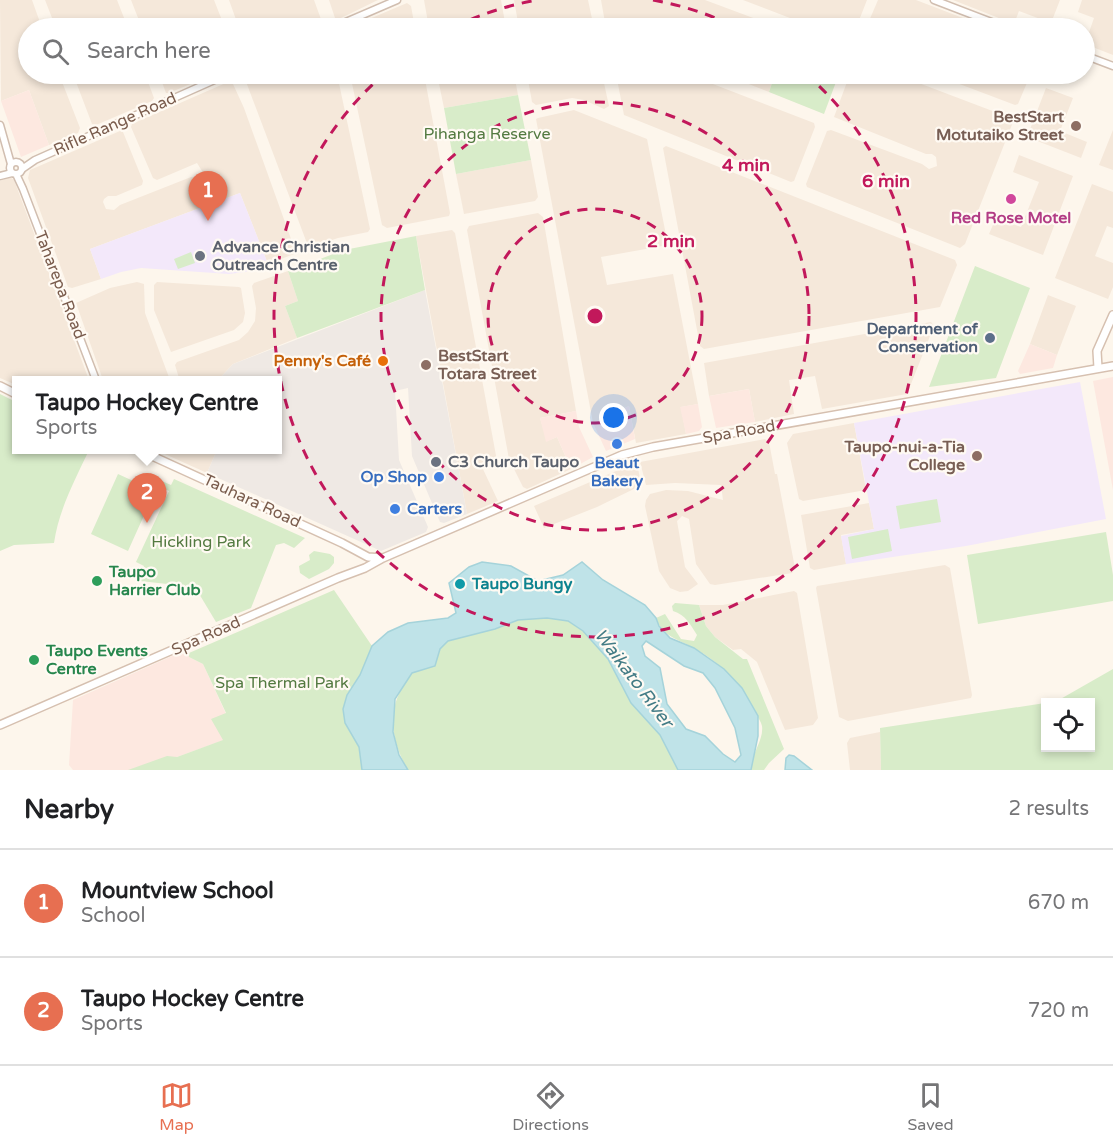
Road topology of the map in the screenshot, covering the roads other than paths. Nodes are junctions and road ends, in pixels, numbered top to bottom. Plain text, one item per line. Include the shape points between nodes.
1 (397, 0) edge
2 (934, 0) edge
3 (355, 18) edge
4 (981, 18) edge
5 (1095, 59) edge
6 (1113, 66) edge
7 (206, 84) edge
8 (0, 125) edge
9 (16, 168) junction
10 (0, 174) edge
11 (1113, 315) edge
12 (1113, 366) edge
13 (1098, 368) junction
14 (94, 376) edge
15 (148, 454) edge
16 (364, 556) junction
17 (383, 558) junction
18 (352, 573) junction
19 (0, 725) edge

1 - 3 street
2 - 4 street
5 - 6 street
7 - 9 street, Rifle Range Road
8 - 9 street, Taharepa Road
9 - 10 street, Rifle Range Road
9 - 14 street, Taharepa Road
11 - 13 main road via 1097,351
12 - 13 main road, Spa Road
13 - 17 main road, Spa Road via 636,451
15 - 16 main road, Tauhara Road
16 - 17 main road, Spa Road
16 - 18 main road
17 - 18 main road, Spa Road
18 - 19 main road, Spa Road

